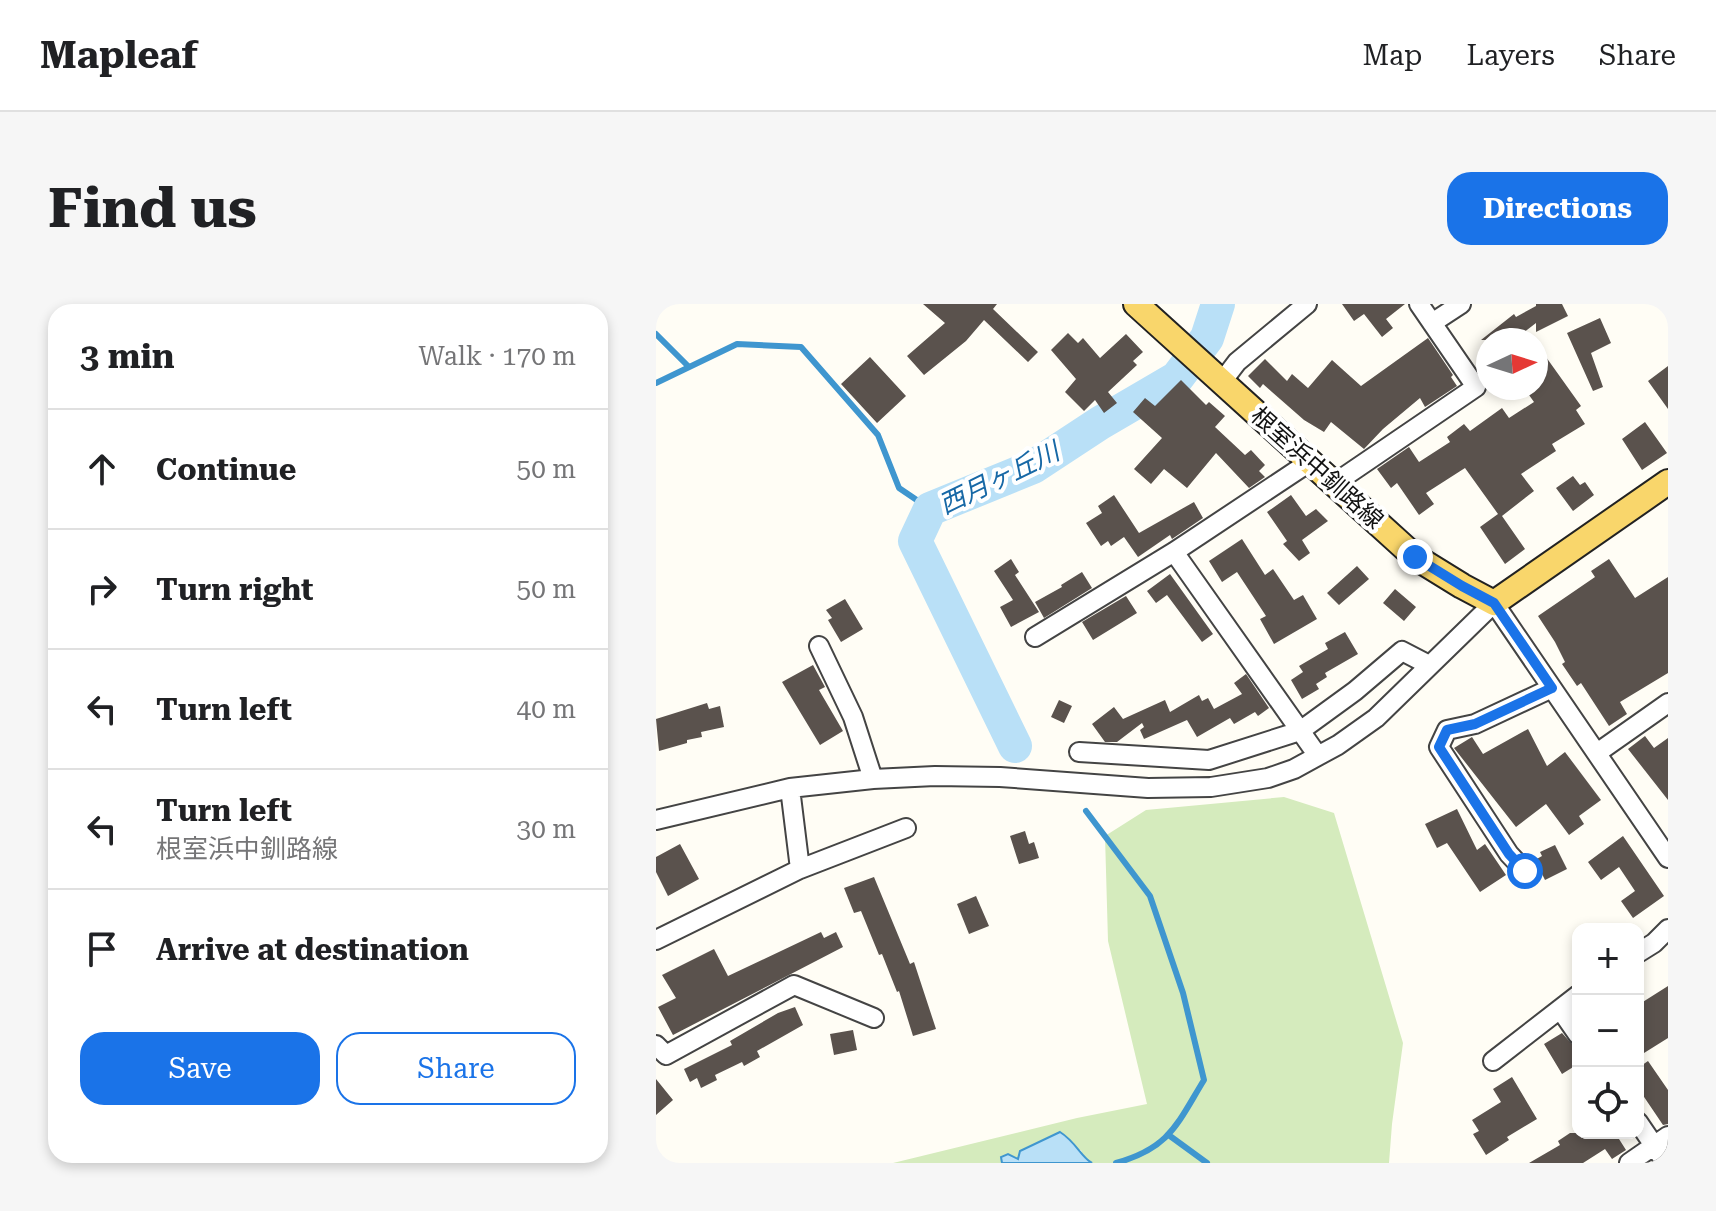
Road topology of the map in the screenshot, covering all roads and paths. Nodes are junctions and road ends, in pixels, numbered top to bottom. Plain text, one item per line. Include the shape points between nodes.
1 (1136, 304) edge
2 (1307, 304) edge
3 (1419, 304) edge
4 (1461, 304) edge
5 (1432, 323) junction
6 (1213, 375) junction
7 (1311, 461) junction
8 (1668, 482) edge
9 (1335, 483) junction
10 (1174, 552) junction
11 (1494, 603) junction
12 (1035, 637) dead end
13 (819, 646) dead end
14 (1429, 665) junction
15 (1552, 688) junction
16 (1355, 691) junction
17 (1668, 703) edge
18 (1376, 718) junction
19 (1300, 731) junction
20 (1079, 752) dead end
21 (1597, 753) junction
22 (1318, 756) junction
23 (1209, 760) junction
24 (873, 779) junction
25 (1211, 787) junction
26 (790, 788) junction
27 (656, 820) edge
28 (906, 828) dead end
29 (1668, 858) edge
30 (800, 869) junction
31 (1525, 871) dead end
32 (1668, 929) edge
33 (656, 940) edge
34 (1644, 949) edge
35 (1572, 1000) edge
36 (1560, 1009) junction
37 (874, 1018) dead end
38 (1572, 1026) edge
39 (656, 1045) edge
40 (1493, 1061) dead end
41 (1644, 1127) edge
42 (1661, 1141) edge
43 (1629, 1163) edge
44 (1666, 1163) edge

1 - 6 main road, 根室浜中釧路線
2 - 6 street via 1237,362
3 - 5 street
4 - 5 street
5 - 9 street via 1476,387
6 - 7 main road, 根室浜中釧路線
7 - 9 main road, 根室浜中釧路線
7 - 10 street
8 - 11 main road
9 - 11 main road, 根室浜中釧路線 via 1415,557
10 - 12 street
10 - 19 street
11 - 14 street
11 - 15 street
13 - 24 street via 853,717
14 - 16 street via 1402,651
14 - 18 street
15 - 21 street
15 - 31 street via 1475,724 1447,730 1439,747
16 - 18 street
16 - 19 street
17 - 21 street
18 - 22 street
19 - 22 street
19 - 23 street
20 - 23 street
21 - 29 street
22 - 25 street via 1268,778
23 - 25 street
24 - 25 street via 1000,777
24 - 26 street
26 - 27 street
26 - 30 street
28 - 30 street
30 - 33 street
32 - 34 street
35 - 36 street
36 - 38 street
36 - 40 street
37 - 39 street via 794,985 666,1055
41 - 42 street
42 - 43 street
42 - 44 street

